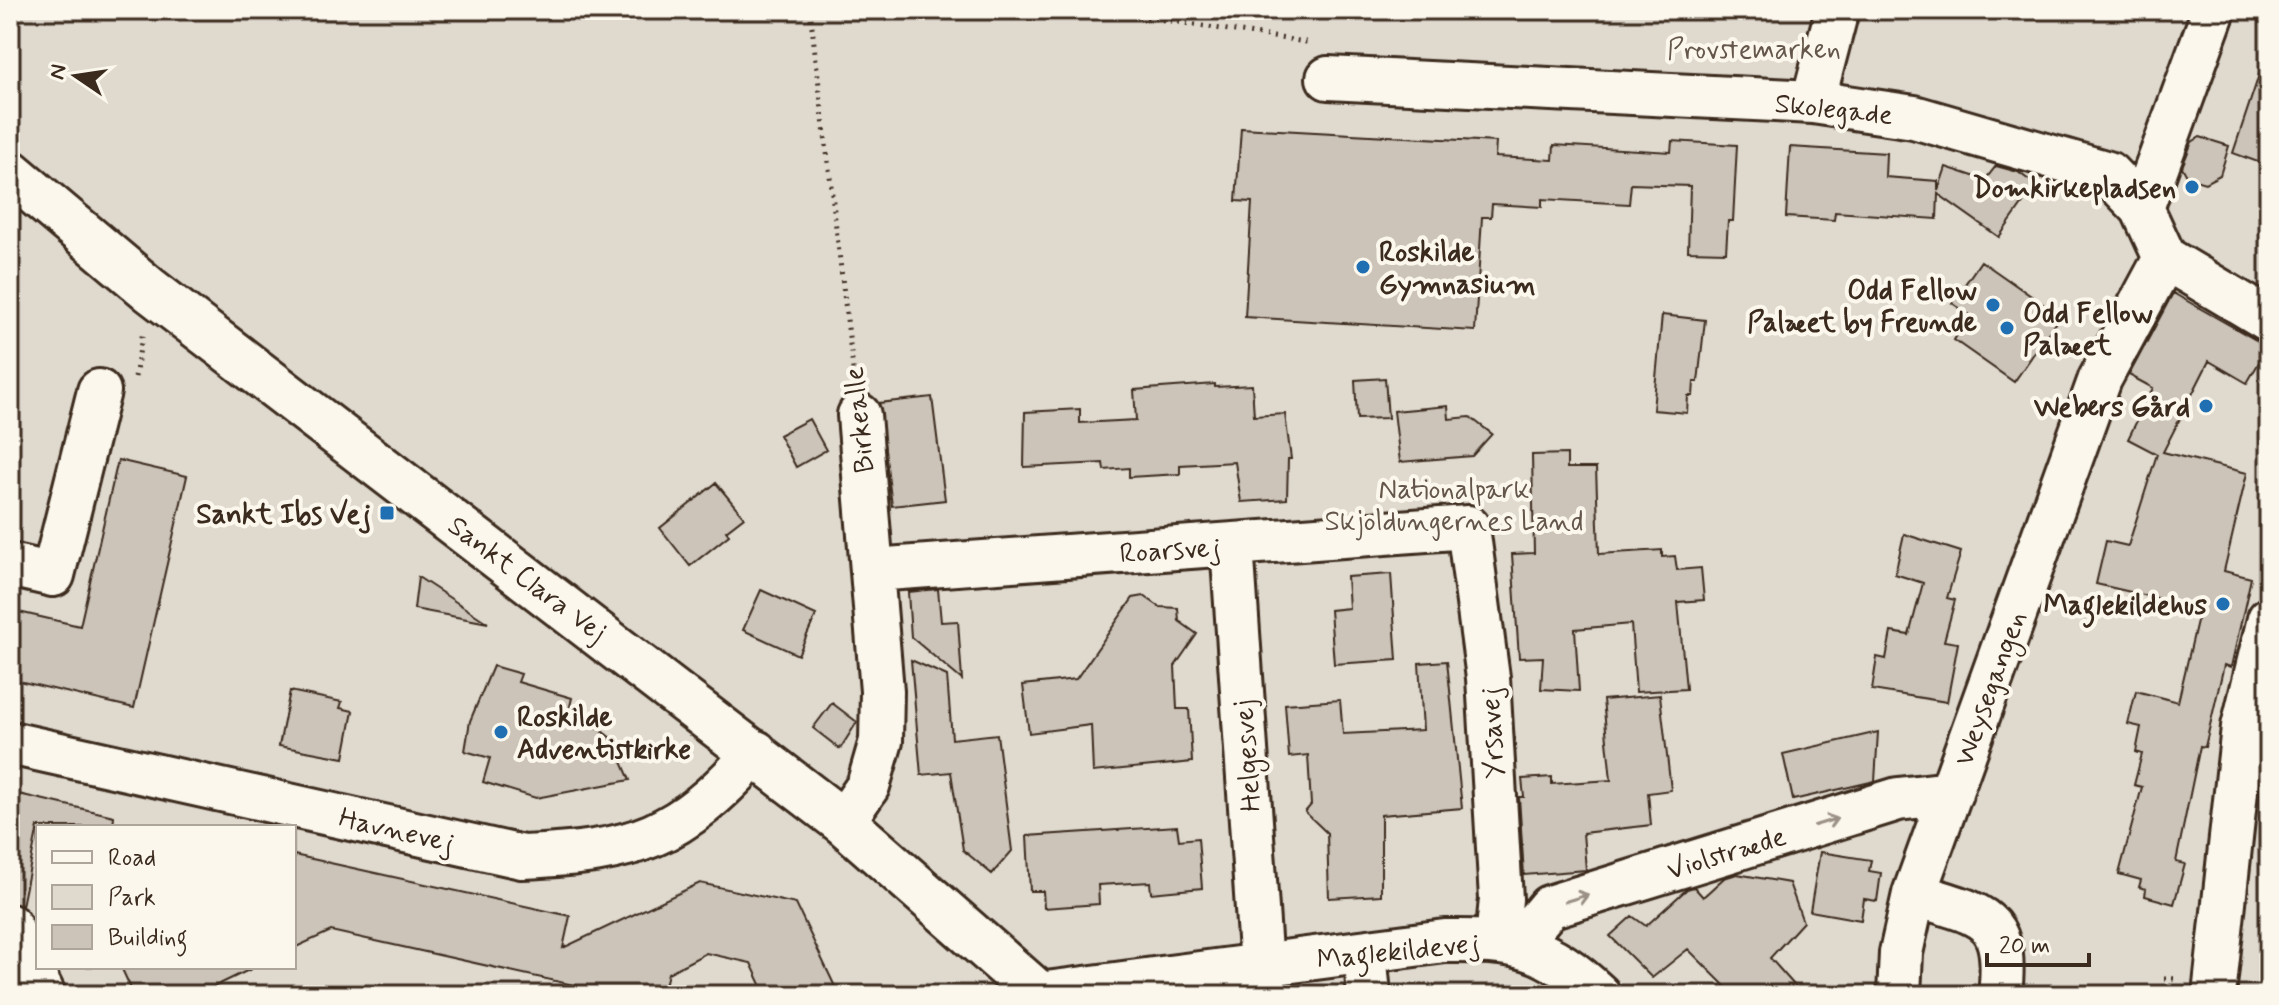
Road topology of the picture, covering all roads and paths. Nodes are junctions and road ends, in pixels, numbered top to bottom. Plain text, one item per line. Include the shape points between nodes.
1 (810, 10) edge
2 (1837, 10) edge
3 (2214, 10) edge
4 (1328, 78) dead end
5 (1813, 102) junction
6 (10, 172) edge
7 (2142, 208) junction
8 (2165, 258) junction
9 (150, 290) junction
10 (2269, 320) edge
11 (99, 391) joint
12 (859, 415) joint
13 (1468, 527) joint
14 (1232, 545) junction
15 (10, 565) edge
16 (873, 570) junction
17 (2269, 619) edge
18 (10, 743) edge
19 (756, 752) junction
20 (1951, 793) junction
21 (843, 822) junction
22 (1914, 894) junction
23 (10, 926) edge
24 (1507, 942) junction
25 (1365, 952) junction
26 (1261, 967) junction
27 (2002, 978) edge
28 (1037, 994) edge
29 (44, 995) edge
30 (1369, 995) edge
31 (1599, 995) edge
32 (1899, 995) edge
33 (2214, 995) edge

1 - 12 path, Birkealle
2 - 5 street
3 - 7 street
4 - 5 street, Skolegade
5 - 7 street, Skolegade via 1914,117 2108,173
6 - 9 main road, Sankt Clara Vej
7 - 8 street, Skolegade
8 - 10 street
8 - 20 street, Weysegangen via 2100,379
9 - 11 path via 131,396
9 - 19 main road, Sankt Clara Vej
11 - 15 street via 53,575
12 - 16 street, Birkealle
13 - 14 street, Roarsvej
13 - 24 street, Yrsavej via 1488,678
14 - 16 street, Roarsvej
14 - 26 street, Helgesvej
16 - 21 street, Birkealle via 881,741 868,786
17 - 33 street via 2243,727
18 - 19 street, Havnevej via 522,857 591,854 648,839 702,806
19 - 21 main road, Sankt Clara Vej
20 - 22 street, Weysegangen
24 -> 20 street, Violstræde via 1549,907 1898,799
21 - 28 main road, Sankt Clara Vej
22 - 27 street via 1977,914 1998,931
22 - 32 street, Weysegangen via 1901,953
23 - 29 street
24 - 25 street, Maglekildevej via 1445,941
24 - 31 street, Maglekildevej via 1554,959
25 - 26 street, Maglekildevej
25 - 30 street
26 - 28 street, Maglekildevej

